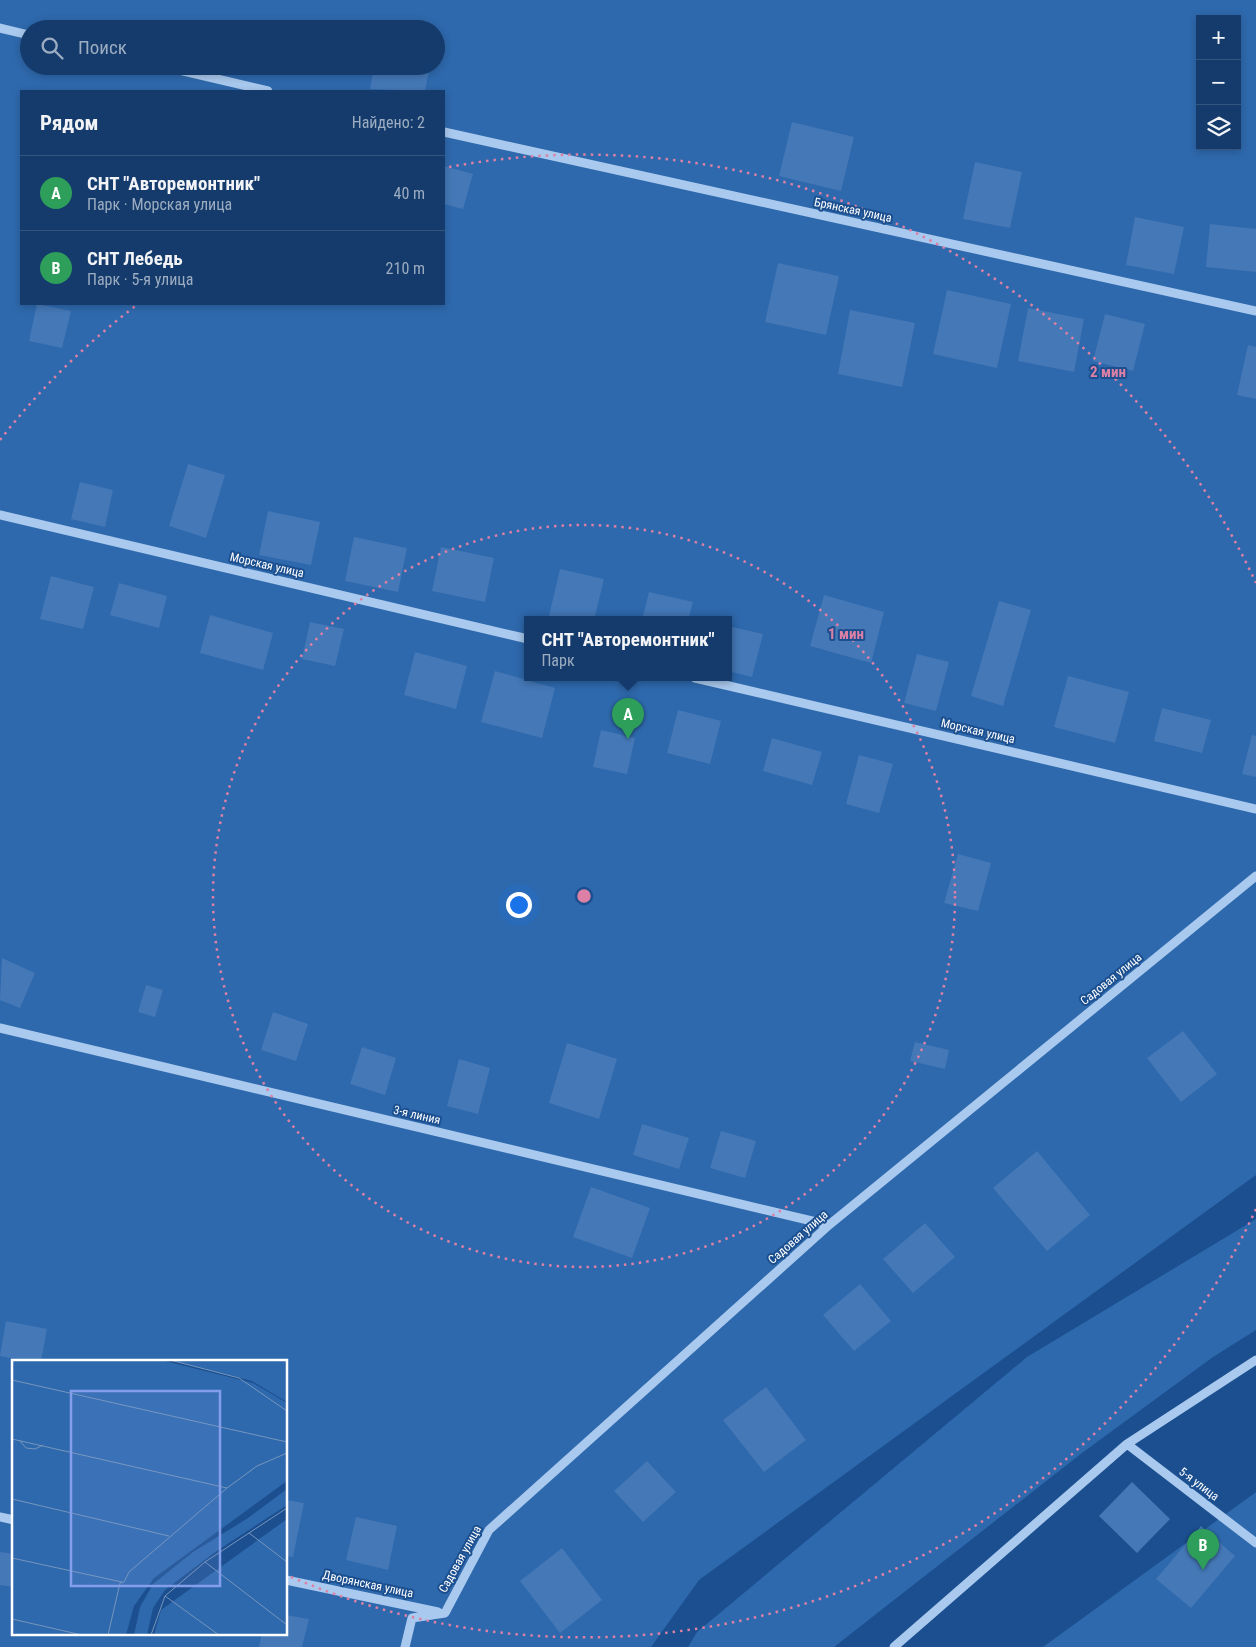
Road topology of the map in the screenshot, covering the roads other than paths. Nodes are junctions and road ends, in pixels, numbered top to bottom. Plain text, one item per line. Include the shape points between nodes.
1 (0, 28) edge
2 (20, 33) edge
3 (200, 75) edge
4 (264, 90) edge
5 (445, 132) edge
6 (1256, 311) edge
7 (0, 515) edge
8 (524, 638) edge
9 (708, 681) edge
10 (1256, 809) edge
11 (1256, 876) edge
12 (0, 1028) edge
13 (829, 1225) junction
14 (1256, 1360) edge
15 (1127, 1444) junction
16 (1256, 1543) edge
17 (288, 1580) edge
18 (445, 1613) junction
19 (405, 1647) edge
20 (894, 1647) edge

1 - 2 street
3 - 4 street
5 - 6 street, Брянская улица
7 - 8 street, Морская улица
9 - 10 street, Морская улица
11 - 13 street, Садовая улица
12 - 13 street, 3-я линия
13 - 18 street, Садовая улица via 489,1530
14 - 15 street
15 - 16 street, 5-я улица
15 - 20 street
17 - 18 street, Дворянская улица
18 - 19 street, Садовая улица via 412,1618

